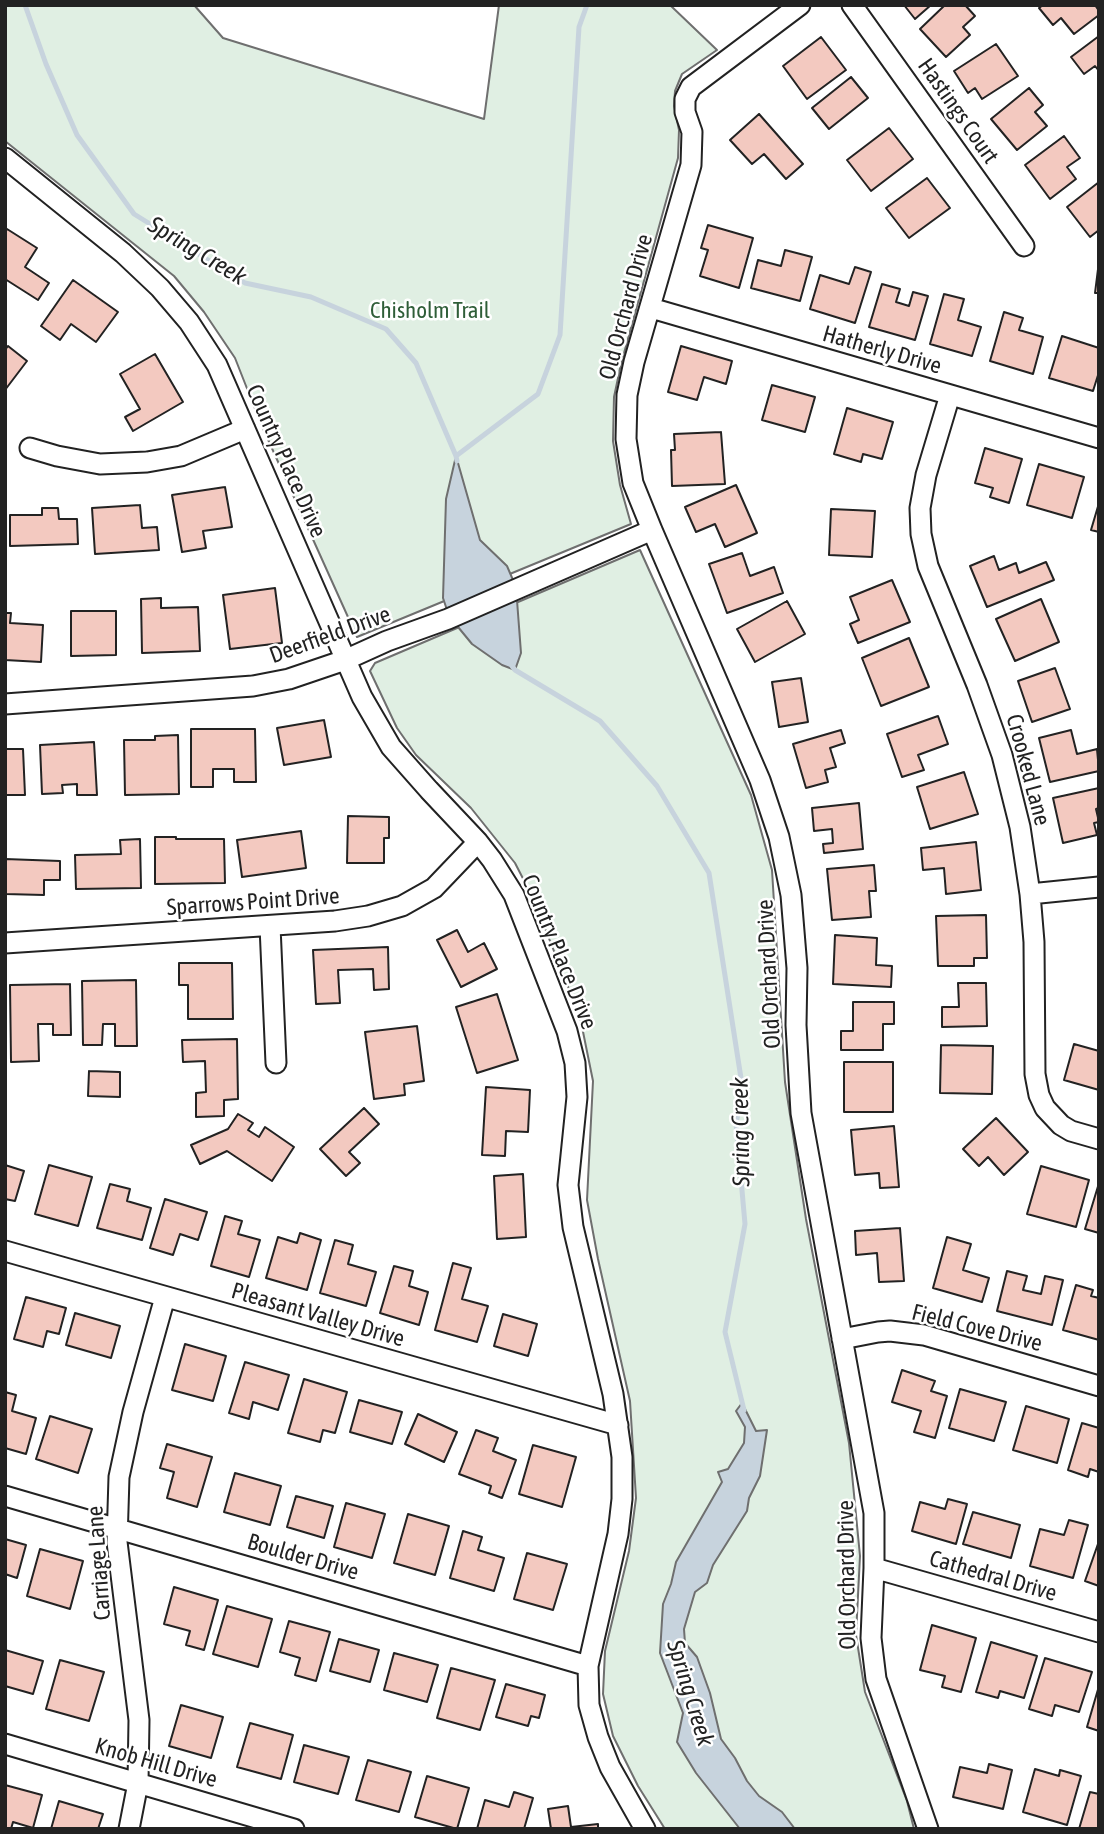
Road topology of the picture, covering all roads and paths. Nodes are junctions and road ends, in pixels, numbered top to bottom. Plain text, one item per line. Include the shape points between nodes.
1 (800, 5) edge
2 (852, 5) edge
3 (5, 158) edge
4 (1024, 246) dead end
5 (651, 309) junction
6 (950, 395) junction
7 (245, 429) junction
8 (1099, 438) edge
9 (30, 448) dead end
10 (652, 530) junction
11 (345, 660) junction
12 (5, 704) edge
13 (478, 842) junction
14 (1099, 887) edge
15 (1030, 894) junction
16 (270, 926) junction
17 (5, 943) edge
18 (276, 1063) dead end
19 (1099, 1139) edge
20 (5, 1251) edge
21 (165, 1297) junction
22 (842, 1339) junction
23 (1099, 1386) edge
24 (618, 1425) junction
25 (5, 1496) edge
26 (117, 1528) junction
27 (874, 1568) junction
28 (1099, 1632) edge
29 (588, 1666) junction
30 (5, 1744) edge
31 (138, 1783) junction
32 (129, 1829) edge
33 (293, 1829) edge
34 (645, 1829) edge
35 (928, 1829) edge

1 - 5 street, Old Orchard Drive via 691,86 685,99 692,132 691,164
2 - 4 street, Hastings Court
3 - 7 street, Country Place Drive via 124,253 160,288 217,365
5 - 6 street, Hatherly Drive
5 - 10 street, Old Orchard Drive via 627,395 626,439 633,483
6 - 8 street, Hatherly Drive
6 - 15 street, Crooked Lane via 926,475 921,534 928,566 1002,755
7 - 9 street via 181,456 147,462 100,464
7 - 11 street, Country Place Drive
10 - 11 street, Deerfield Drive
10 - 22 street, Old Orchard Drive via 760,780 779,837 791,895 797,968 801,1113
11 - 12 street, Deerfield Drive via 253,686
11 - 13 street, Country Place Drive via 391,747
13 - 16 street, Sparrows Point Drive via 434,888 402,906 346,920
13 - 24 street, Country Place Drive via 514,895 575,1063 577,1097 568,1185 573,1227
14 - 15 street
15 - 19 street, Crooked Lane via 1039,1095 1061,1125
16 - 17 street, Sparrows Point Drive
16 - 18 street
20 - 21 street, Pleasant Valley Drive
21 - 24 street, Pleasant Valley Drive
21 - 26 street, Carriage Lane via 119,1477
22 - 23 street, Field Cove Drive via 890,1331 924,1335
22 - 27 street, Old Orchard Drive via 874,1513
24 - 29 street, Country Place Drive via 622,1499 618,1534
25 - 26 street, Boulder Drive
26 - 29 street, Boulder Drive
26 - 31 street, Carriage Lane via 139,1720
27 - 28 street, Cathedral Drive
27 - 35 street, Old Orchard Drive via 871,1638 876,1679
29 - 34 street, Country Place Drive via 589,1705 598,1737
30 - 31 street, Knob Hill Drive
31 - 32 street, Carriage Lane
31 - 33 street, Knob Hill Drive

